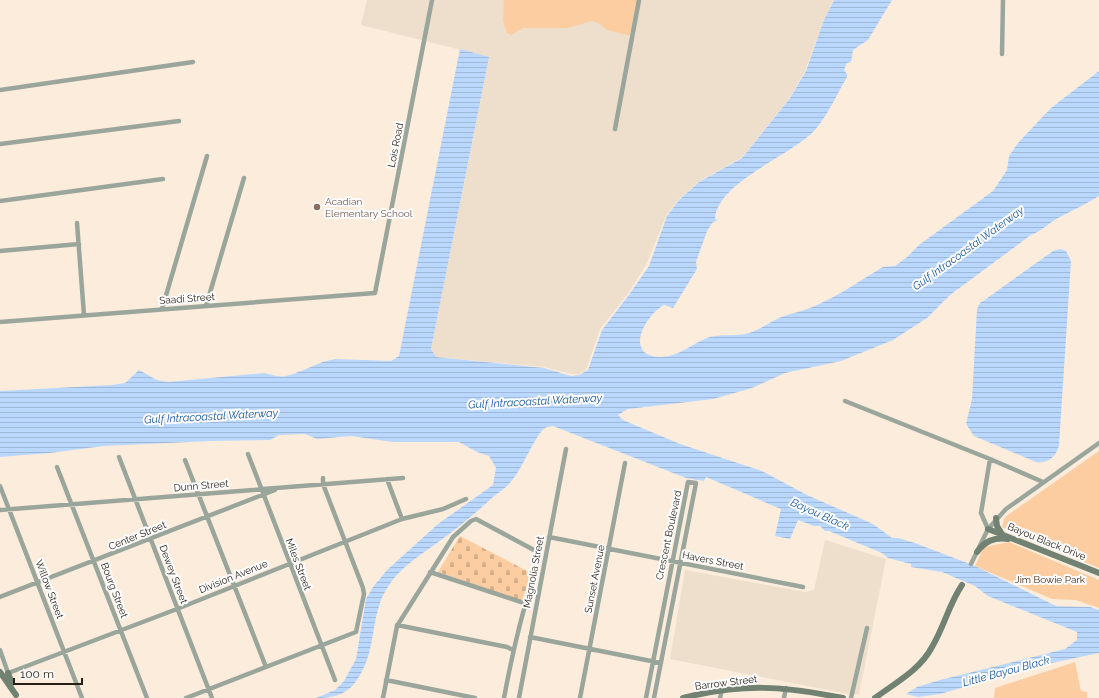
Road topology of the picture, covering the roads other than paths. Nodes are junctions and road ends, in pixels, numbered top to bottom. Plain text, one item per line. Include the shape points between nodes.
1 (432, 0) edge
2 (639, 0) edge
3 (1003, 0) edge
4 (1002, 54) dead end
5 (193, 62) dead end
6 (0, 90) edge
7 (179, 121) dead end
8 (616, 129) dead end
9 (0, 144) edge
10 (206, 156) dead end
11 (244, 178) dead end
12 (162, 179) dead end
13 (0, 201) edge
14 (77, 223) dead end
15 (78, 244) junction
16 (0, 251) edge
17 (375, 293) joint
18 (206, 306) junction
19 (162, 309) junction
20 (84, 315) junction
21 (0, 322) edge
22 (844, 401) dead end
23 (1099, 443) edge
24 (566, 449) dead end
25 (248, 454) dead end
26 (119, 457) dead end
27 (990, 459) junction
28 (185, 460) dead end
29 (625, 463) dead end
30 (57, 467) dead end
31 (323, 478) dead end
32 (403, 478) dead end
33 (387, 479) junction
34 (1043, 482) junction
35 (323, 484) junction
36 (0, 486) edge
37 (280, 488) junction
38 (261, 489) junction
39 (198, 494) junction
40 (263, 494) junction
41 (466, 499) dead end
42 (136, 501) junction
43 (72, 504) junction
44 (10, 509) junction
45 (0, 510) edge
46 (207, 516) junction
47 (996, 518) junction
48 (402, 519) junction
49 (988, 529) junction
50 (1002, 534) junction
51 (549, 537) junction
52 (151, 540) junction
53 (1018, 540) junction
54 (346, 542) junction
55 (609, 549) junction
56 (534, 550) dead end
57 (977, 552) junction
58 (94, 561) junction
59 (672, 561) junction
60 (680, 563) junction
61 (289, 564) junction
62 (971, 564) dead end
63 (536, 571) dead end
64 (430, 572) junction
65 (1099, 573) edge
66 (38, 582) junction
67 (233, 585) junction
68 (962, 586) dead end
69 (803, 587) dead end
70 (0, 597) edge
71 (524, 603) junction
72 (178, 609) junction
73 (398, 625) junction
74 (867, 628) dead end
75 (121, 630) junction
76 (530, 637) junction
77 (321, 645) junction
78 (589, 649) junction
79 (0, 650) edge
80 (513, 650) junction
81 (64, 652) junction
82 (653, 662) junction
83 (661, 663) junction
84 (266, 667) junction
85 (0, 672) edge
86 (8, 673) junction
87 (335, 680) dead end
88 (386, 680) junction
89 (786, 688) junction
90 (209, 689) junction
91 (722, 690) junction
92 (17, 697) edge
93 (82, 698) edge
94 (147, 698) edge
95 (186, 698) edge
96 (212, 698) edge
97 (383, 698) edge
98 (475, 698) edge
99 (504, 698) edge
100 (519, 698) edge
101 (580, 698) edge
102 (646, 698) edge
103 (654, 698) edge
104 (683, 698) edge
105 (720, 698) edge
106 (784, 698) edge
107 (843, 698) edge
108 (851, 698) edge
109 (875, 698) edge

1 - 17 street, Lois Road
2 - 8 street
3 - 4 street
5 - 6 street
7 - 9 street
10 - 19 street
11 - 18 street
12 - 13 street
14 - 15 street
15 - 16 street
15 - 20 street
17 - 18 street, Saadi Street
18 - 19 street, Saadi Street
19 - 20 street, Saadi Street
20 - 21 street, Saadi Street
22 - 27 street
23 - 34 street
24 - 51 street, Magnolia Street
25 - 38 street, Miles Street
26 - 42 street, Dewey Street
27 - 34 street
27 - 49 street via 981,513
28 - 39 street
29 - 55 street, Sunset Avenue
30 - 43 street, Bourg Street
31 - 35 street
32 - 33 street, Dunn Street
33 - 35 street, Dunn Street
33 - 48 street
34 - 47 street
35 - 37 street, Dunn Street
35 - 54 street
36 - 44 street, Willow Street
37 - 38 street, Dunn Street
37 - 40 street, Center Street
38 - 39 street, Dunn Street
38 - 40 street, Miles Street
39 - 42 street, Dunn Street
39 - 46 street
40 - 46 street, Center Street
40 - 61 street, Miles Street
41 - 48 street, Division Avenue via 443,509
42 - 43 street, Dunn Street
42 - 52 street, Dewey Street
43 - 44 street, Dunn Street
43 - 58 street, Bourg Street
44 - 45 street, Dunn Street
44 - 66 street, Willow Street
46 - 52 street, Center Street
46 - 67 street
47 - 49 street
47 - 50 street via 996,526
48 - 54 street, Division Avenue
49 - 50 street, Bayou Black Drive
49 - 57 street
50 - 53 street, Bayou Black Drive
51 - 55 street, Havers Street
51 - 76 street, Magnolia Street
52 - 58 street, Center Street
52 - 72 street, Dewey Street
53 - 57 street via 999,538 984,544
53 - 65 street, Bayou Black Drive
54 - 61 street, Division Avenue
54 - 77 street via 364,594 356,632
55 - 59 street, Havers Street
55 - 78 street, Sunset Avenue
56 - 64 street via 476,519 453,537
57 - 62 street
58 - 66 street, Center Street
58 - 75 street, Bourg Street
59 - 60 street, Havers Street
59 - 60 street, Crescent Boulevard via 688,482 696,483
59 - 82 street, Crescent Boulevard
60 - 69 street, Havers Street
60 - 83 street, Crescent Boulevard
61 - 67 street, Division Avenue
61 - 77 street, Miles Street
63 - 71 street
64 - 71 street
64 - 73 street
66 - 70 street, Center Street
66 - 81 street, Willow Street
67 - 72 street, Division Avenue
67 - 84 street
68 - 109 street via 923,660 904,678
71 - 80 street
72 - 75 street, Division Avenue
72 - 90 street, Dewey Street
73 - 80 street
73 - 88 street
74 - 108 street
75 - 81 street, Division Avenue
75 - 94 street, Bourg Street
76 - 78 street
76 - 100 street, Magnolia Street
77 - 84 street
77 - 87 street, Miles Street
78 - 82 street
78 - 101 street, Sunset Avenue
79 - 86 street
80 - 99 street
81 - 86 street, Division Avenue
81 - 93 street, Willow Street
82 - 83 street
82 - 102 street, Crescent Boulevard
83 - 103 street, Crescent Boulevard
84 - 90 street
85 - 92 street
86 - 92 street
88 - 97 street
88 - 98 street
89 - 91 street, Barrow Street
89 - 106 street
89 - 107 street, Barrow Street
90 - 95 street
90 - 96 street, Dewey Street
91 - 104 street, Barrow Street
91 - 105 street

